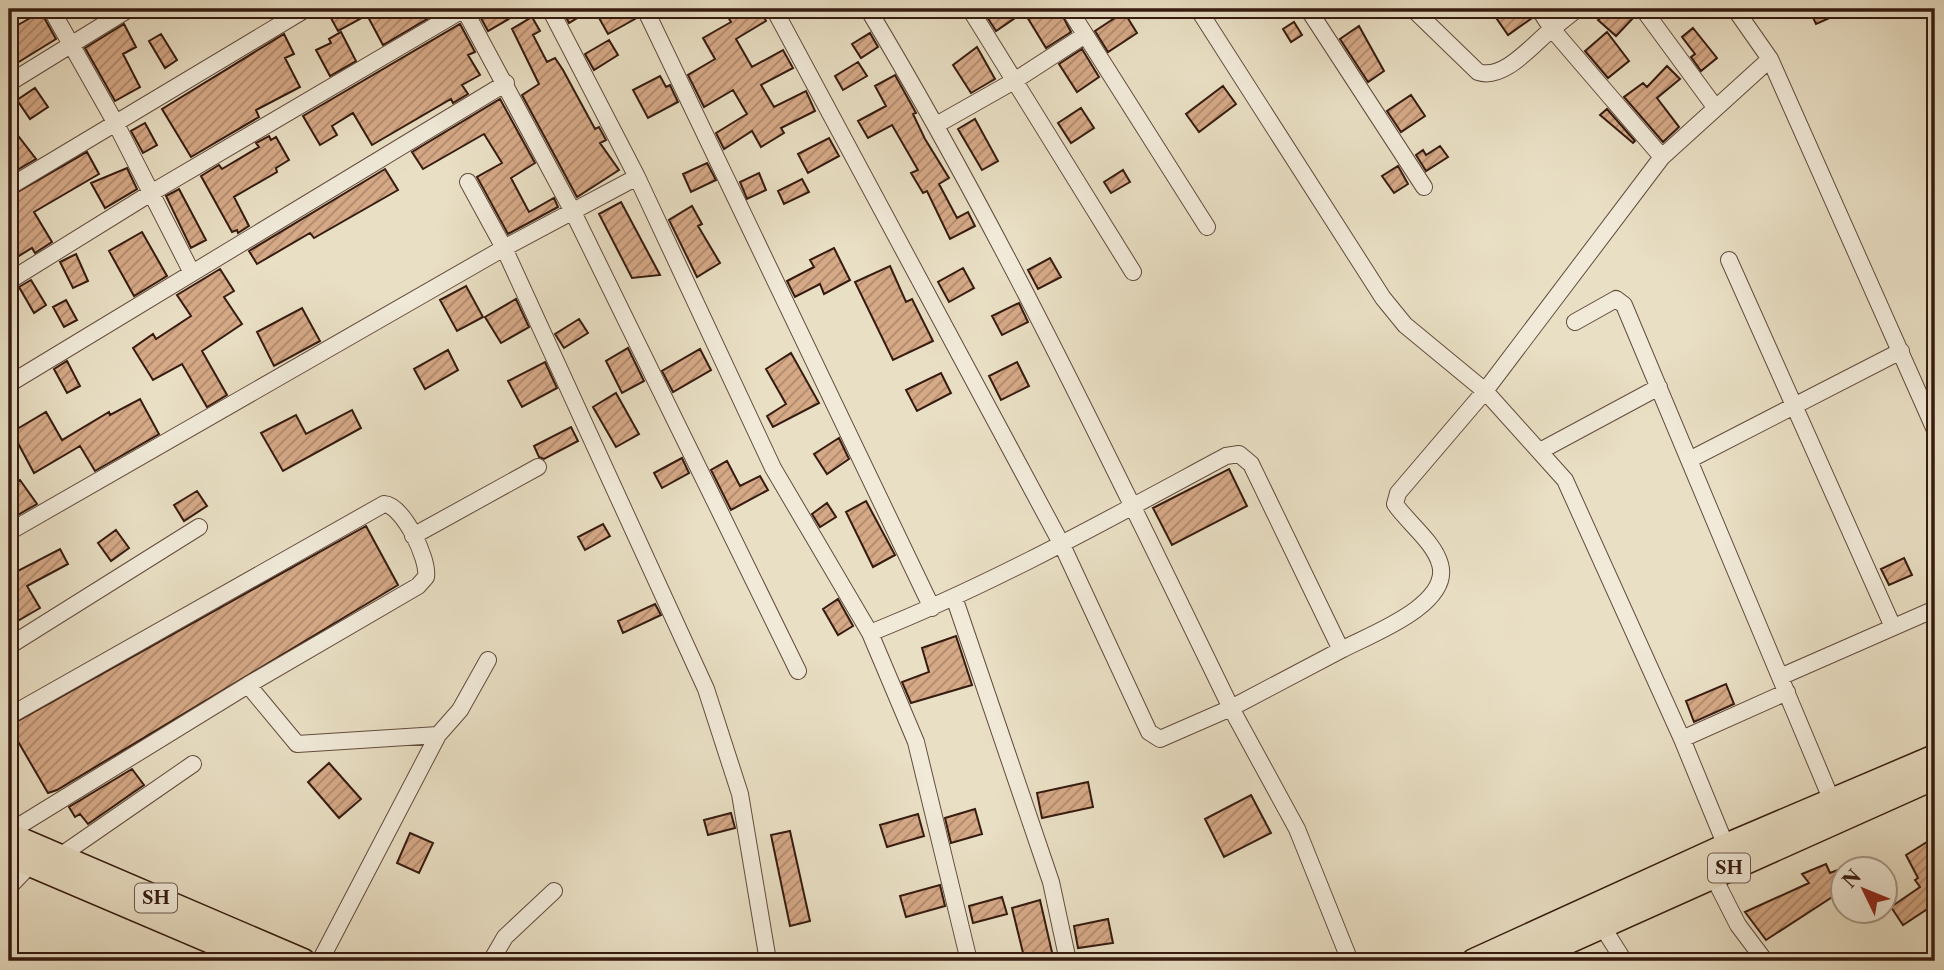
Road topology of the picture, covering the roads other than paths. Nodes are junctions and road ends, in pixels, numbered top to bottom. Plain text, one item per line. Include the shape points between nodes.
1 (51, 9) edge
2 (129, 9) edge
3 (306, 9) edge
4 (464, 9) edge
5 (550, 9) edge
6 (645, 9) edge
7 (774, 9) edge
8 (868, 9) edge
9 (970, 9) edge
10 (1069, 9) edge
11 (1198, 9) edge
12 (1308, 9) edge
13 (1413, 9) edge
14 (1539, 9) edge
15 (1577, 9) edge
16 (1643, 9) edge
17 (1735, 9) edge
18 (1552, 29) junction
19 (1085, 34) junction
20 (71, 43) junction
21 (1770, 59) junction
22 (1014, 81) junction
23 (9, 83) edge
24 (506, 83) junction
25 (1715, 107) junction
26 (115, 122) junction
27 (937, 124) junction
28 (1662, 157) junction
29 (637, 177) junction
30 (468, 182) dead end
31 (9, 187) edge
32 (1424, 187) dead end
33 (151, 193) junction
34 (572, 210) junction
35 (1208, 227) dead end
36 (504, 248) junction
37 (1729, 260) dead end
38 (191, 271) junction
39 (1133, 272) dead end
40 (9, 281) edge
41 (1575, 322) dead end
42 (1901, 351) junction
43 (9, 384) edge
44 (1658, 387) junction
45 (1485, 391) junction
46 (1793, 406) junction
47 (1935, 430) edge
48 (1540, 450) junction
49 (1689, 460) junction
50 (538, 467) dead end
51 (1133, 507) junction
52 (199, 527) dead end
53 (9, 532) edge
54 (413, 536) junction
55 (1062, 545) junction
56 (954, 597) junction
57 (932, 608) junction
58 (1935, 609) edge
59 (1892, 627) junction
60 (870, 633) junction
61 (9, 646) edge
62 (1341, 650) junction
63 (488, 660) dead end
64 (798, 671) dead end
65 (248, 684) junction
66 (1783, 684) junction
67 (1231, 708) junction
68 (9, 716) edge
69 (438, 735) junction
70 (1682, 738) junction
71 (1935, 757) edge
72 (193, 764) dead end
73 (1935, 777) edge
74 (1832, 801) junction
75 (9, 834) edge
76 (1726, 846) junction
77 (60, 856) junction
78 (20, 860) edge
79 (1708, 866) junction
80 (9, 887) edge
81 (554, 891) dead end
82 (1602, 926) junction
83 (258, 961) edge
84 (303, 961) edge
85 (320, 961) edge
86 (491, 961) edge
87 (768, 961) edge
88 (969, 961) edge
89 (1068, 961) edge
90 (1350, 961) edge
91 (1474, 961) edge
92 (1524, 961) edge
93 (1624, 961) edge
94 (1765, 961) edge

1 - 20 street
2 - 20 street
3 - 26 street
4 - 24 street
4 - 33 street
5 - 29 street
6 - 57 street
7 - 55 street
8 - 27 street
9 - 22 street
10 - 19 street
11 - 45 street via 1383,298 1405,325
12 - 32 street
13 - 18 street via 1486,75 1503,70
14 - 18 street
15 - 18 street
16 - 25 street
17 - 21 street
18 - 28 street
19 - 22 street
19 - 35 street
20 - 23 street
20 - 26 street
21 - 25 street
21 - 42 street
22 - 27 street
22 - 39 street
24 - 34 street
24 - 38 street
25 - 28 street
26 - 31 street
26 - 33 street
27 - 51 street
28 - 45 street
29 - 34 street
29 - 60 street via 773,468
30 - 36 street
33 - 38 street
33 - 40 street
34 - 36 street
34 - 64 street
36 - 53 street
36 - 87 street via 711,702 740,794
37 - 46 street
38 - 43 street
41 - 44 street via 1611,300 1620,301
42 - 46 street
42 - 47 street
44 - 48 street
44 - 49 street
45 - 48 street
45 - 62 street via 1395,499 1437,556 1441,566 1434,594 1424,606
46 - 49 street
46 - 59 street
48 - 70 street via 1560,472 1580,511
49 - 66 street
50 - 54 street
51 - 55 street
51 - 62 street via 1226,456 1246,458
51 - 67 street
52 - 61 street
54 - 65 street via 428,568 418,586
54 - 68 street via 391,505 376,508
55 - 56 street
55 - 67 street via 1149,732 1160,739
56 - 57 street
56 - 89 street via 1051,882
57 - 60 street
58 - 59 street
59 - 66 street
60 - 88 street via 916,742
62 - 67 street
63 - 69 street via 460,710
65 - 69 street via 297,744
65 - 75 street
66 - 70 street
66 - 74 street
67 - 90 street via 1297,829
69 - 85 street
70 - 76 street
71 - 74 main road, SH
72 - 77 street
73 - 79 main road, SH
74 - 76 main road, SH
75 - 77 main road, SH
76 - 79 main road, SH
77 - 84 main road, SH
78 - 80 street
78 - 83 main road, SH
79 - 82 main road, SH
79 - 91 main road, SH
79 - 94 street via 1738,925
81 - 86 street via 505,937
82 - 92 main road, SH
82 - 93 street

